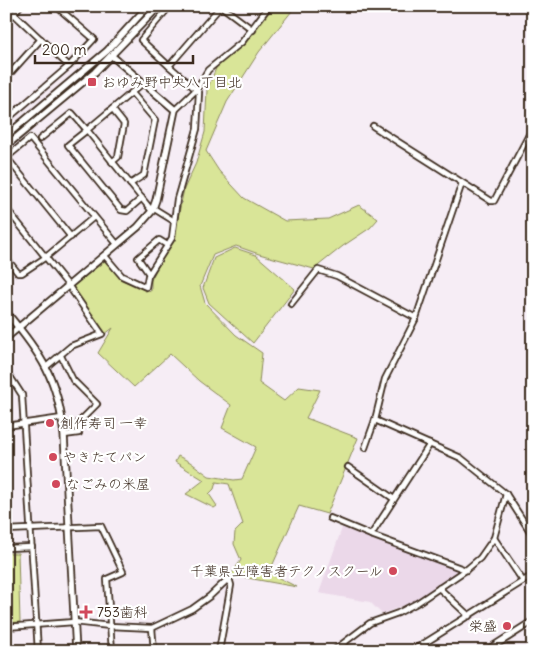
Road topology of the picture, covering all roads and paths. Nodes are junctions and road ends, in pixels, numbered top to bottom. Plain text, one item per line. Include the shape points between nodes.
1 (20, 6) edge
2 (56, 6) edge
3 (148, 6) edge
4 (159, 6) edge
5 (170, 6) edge
6 (221, 6) edge
7 (270, 6) edge
8 (14, 14) junction
9 (6, 22) edge
10 (252, 30) junction
11 (41, 39) junction
12 (112, 56) junction
13 (70, 66) junction
14 (169, 66) junction
15 (6, 78) edge
16 (142, 83) junction
17 (196, 90) junction
18 (132, 93) junction
19 (112, 109) junction
20 (175, 110) junction
21 (6, 120) edge
22 (373, 126) dead end
23 (533, 127) edge
24 (87, 130) junction
25 (6, 136) edge
26 (40, 140) dead end
27 (6, 146) edge
28 (6, 158) edge
29 (112, 162) junction
30 (462, 183) junction
31 (130, 184) junction
32 (142, 198) junction
33 (6, 208) edge
34 (153, 209) junction
35 (94, 217) junction
36 (174, 221) junction
37 (71, 237) junction
38 (118, 244) junction
39 (167, 245) junction
40 (105, 256) junction
41 (46, 257) junction
42 (6, 258) edge
43 (149, 274) junction
44 (68, 285) junction
45 (291, 304) dead end
46 (6, 312) edge
47 (416, 318) junction
48 (19, 327) junction
49 (6, 338) edge
50 (60, 356) junction
51 (46, 367) junction
52 (6, 381) edge
53 (62, 418) junction
54 (375, 420) junction
55 (23, 423) junction
56 (6, 426) edge
57 (64, 435) junction
58 (430, 444) junction
59 (365, 448) dead end
60 (348, 467) dead end
61 (506, 494) junction
62 (394, 499) junction
63 (330, 518) dead end
64 (70, 528) junction
65 (31, 529) junction
66 (6, 530) edge
67 (372, 535) junction
68 (533, 536) edge
69 (494, 538) junction
70 (32, 547) junction
71 (6, 548) edge
72 (466, 570) junction
73 (533, 575) edge
74 (523, 582) junction
75 (439, 588) junction
76 (468, 616) junction
77 (533, 621) edge
78 (74, 622) junction
79 (37, 625) junction
80 (110, 626) junction
81 (6, 627) edge
82 (152, 628) junction
83 (342, 649) edge
84 (38, 651) edge
85 (76, 651) edge
86 (112, 651) edge
87 (154, 651) edge
88 (219, 651) edge
89 (333, 651) edge
90 (412, 651) edge
91 (486, 651) edge

1 - 8 street
2 - 13 street via 94,39
3 - 25 street via 107,51
4 - 12 street
5 - 14 street via 141,40
6 - 10 street
6 - 14 street
7 - 10 street
8 - 9 street
8 - 11 street
10 - 17 street via 208,70
11 - 13 street
11 - 15 street
12 - 16 street
12 - 27 street via 69,96
13 - 21 street
14 - 17 street
16 - 18 street
16 - 20 street
17 - 20 street
17 - 36 street via 199,92 197,129
18 - 19 street
18 - 31 street via 154,120 144,175
19 - 24 street
19 - 29 street via 124,124 118,157
20 - 34 street
22 - 30 street
23 - 30 street via 494,200
24 - 26 street via 72,113
24 - 29 street
24 - 32 street via 68,145 121,210 127,211
28 - 35 street via 30,138
28 - 37 street
29 - 31 street
30 - 47 street
31 - 32 street
32 - 34 street
33 - 41 street
34 - 36 street
34 - 38 street
35 - 37 street
35 - 38 street
36 - 39 street via 172,238
37 - 41 street
38 - 40 street
39 - 43 street
39 - 43 street via 159,240 138,258
40 - 43 street via 122,276 146,287
40 - 44 street
41 - 42 street via 22,273 18,273
41 - 44 street
44 - 48 street
44 - 50 street via 102,334 71,346
45 - 47 street via 318,270 337,276
46 - 48 street
47 - 54 street via 385,379
48 - 49 street
48 - 51 street
50 - 51 street
50 - 57 street via 73,380 97,404 80,422 80,433
51 - 53 street via 56,388
52 - 55 street via 11,378 22,395
53 - 55 street
53 - 57 street
54 - 58 street
54 - 59 street
55 - 56 street
55 - 65 street
57 - 64 street
58 - 61 street via 461,458
58 - 62 street
60 - 62 street
61 - 68 street
61 - 69 street
62 - 67 street
63 - 67 street
64 - 65 street
64 - 78 street
64 - 80 street via 101,526 123,572 107,579
65 - 66 street
65 - 70 street
67 - 72 street
69 - 72 street via 486,552
69 - 74 street
70 - 71 street
70 - 79 street
72 - 75 street
73 - 74 street
74 - 76 street
75 - 76 street
75 - 83 street via 398,613 370,623
76 - 90 street
77 - 91 street
78 - 79 street
78 - 80 street
78 - 85 street
79 - 81 street
79 - 84 street
80 - 82 street
80 - 86 street
82 - 87 street
82 - 88 street via 192,609 229,578 231,585
83 - 89 street

